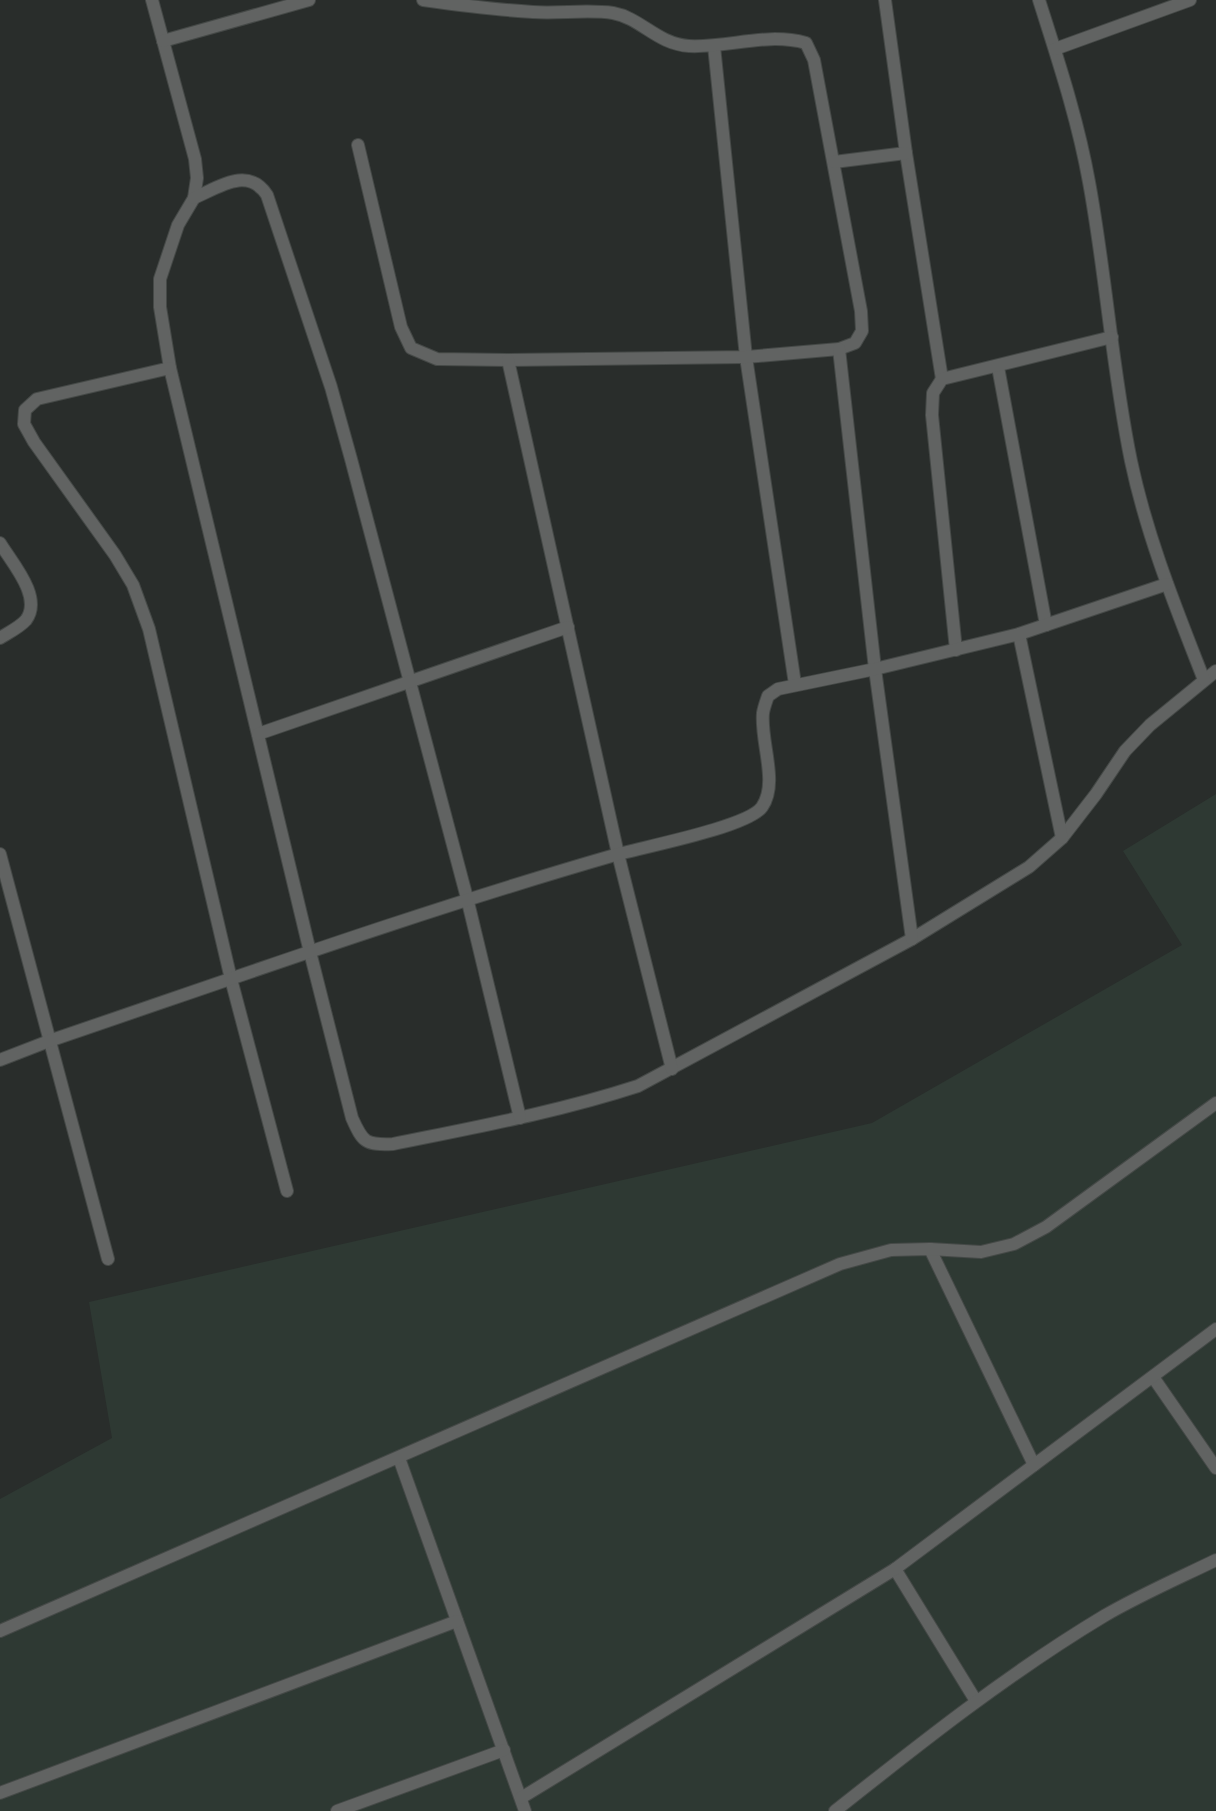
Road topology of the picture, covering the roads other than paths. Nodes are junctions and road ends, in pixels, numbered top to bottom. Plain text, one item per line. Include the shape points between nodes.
1 (152, 0) edge
2 (309, 0) edge
3 (423, 0) edge
4 (527, 0) edge
5 (885, 0) edge
6 (1039, 0) edge
7 (1190, 0) edge
8 (533, 12) junction
9 (163, 41) junction
10 (714, 46) junction
11 (1055, 49) junction
12 (358, 146) dead end
13 (906, 153) junction
14 (834, 162) junction
15 (194, 198) junction
16 (1112, 337) junction
17 (839, 349) junction
18 (746, 357) junction
19 (508, 360) junction
20 (998, 367) junction
21 (170, 368) junction
22 (942, 380) junction
23 (0, 543) edge
24 (1167, 584) junction
25 (1046, 625) junction
26 (568, 627) junction
27 (1019, 634) junction
28 (0, 638) edge
29 (956, 650) junction
30 (875, 669) junction
31 (1216, 671) edge
32 (1204, 680) junction
33 (409, 681) junction
34 (795, 684) junction
35 (258, 734) junction
36 (1062, 838) junction
37 (0, 854) edge
38 (618, 854) junction
39 (467, 898) junction
40 (912, 939) junction
41 (310, 952) junction
42 (231, 979) junction
43 (49, 1041) junction
44 (0, 1060) edge
45 (672, 1069) junction
46 (1216, 1103) edge
47 (520, 1118) junction
48 (287, 1191) dead end
49 (930, 1249) junction
50 (108, 1259) dead end
51 (1216, 1329) edge
52 (1152, 1376) junction
53 (399, 1458) junction
54 (1034, 1465) junction
55 (1216, 1468) edge
56 (1216, 1560) edge
57 (895, 1568) junction
58 (457, 1621) junction
59 (0, 1631) edge
60 (976, 1701) junction
61 (504, 1750) junction
62 (0, 1793) edge
63 (521, 1798) junction
64 (337, 1811) edge
65 (525, 1811) edge
66 (835, 1811) edge

1 - 9 street
2 - 9 street
3 - 8 street
4 - 8 street
5 - 13 street
6 - 11 street
7 - 11 street
8 - 10 street via 613,13 631,19 667,42
9 - 15 street via 195,159
10 - 14 street via 765,38 806,43 814,60
10 - 18 street
11 - 16 street via 1090,182
12 - 19 street via 401,328 411,348 437,358
13 - 14 street
13 - 22 street
14 - 17 street via 862,331 856,343
15 - 21 street via 178,225 160,279
15 - 33 street via 236,181 249,180 264,190 331,387
16 - 20 street
16 - 24 street via 1131,461 1146,522
17 - 18 street
17 - 30 street
18 - 19 street
18 - 34 street
19 - 26 street
20 - 22 street
20 - 25 street
21 - 35 street
21 - 42 street via 37,399 25,410 24,424 133,585 149,629
22 - 29 street via 933,393 932,415
23 - 28 street via 30,596 30,612 25,622
24 - 25 street
24 - 32 street
25 - 27 street
26 - 33 street
26 - 38 street
27 - 29 street
27 - 36 street
29 - 30 street
30 - 34 street
30 - 40 street
31 - 32 street
32 - 36 street via 1150,725 1125,751
33 - 35 street
33 - 39 street
34 - 38 street via 768,696 763,713 770,792 762,808 728,825
35 - 41 street
36 - 40 street via 1029,867
37 - 43 street
38 - 39 street
38 - 45 street
39 - 41 street
39 - 47 street
40 - 45 street
41 - 42 street
41 - 47 street via 352,1118 360,1134 372,1145 394,1144
42 - 43 street
42 - 48 street
43 - 44 street
43 - 50 street
45 - 47 street via 620,1092
46 - 49 street via 1046,1227 1014,1244 981,1252
49 - 53 street via 891,1250 840,1264
49 - 54 street
51 - 52 street
52 - 54 street
52 - 55 street
53 - 58 street
53 - 59 street
54 - 57 street
56 - 60 street via 1106,1614
57 - 60 street
57 - 63 street
58 - 61 street
58 - 62 street
60 - 66 street
61 - 63 street
61 - 64 street
63 - 65 street

